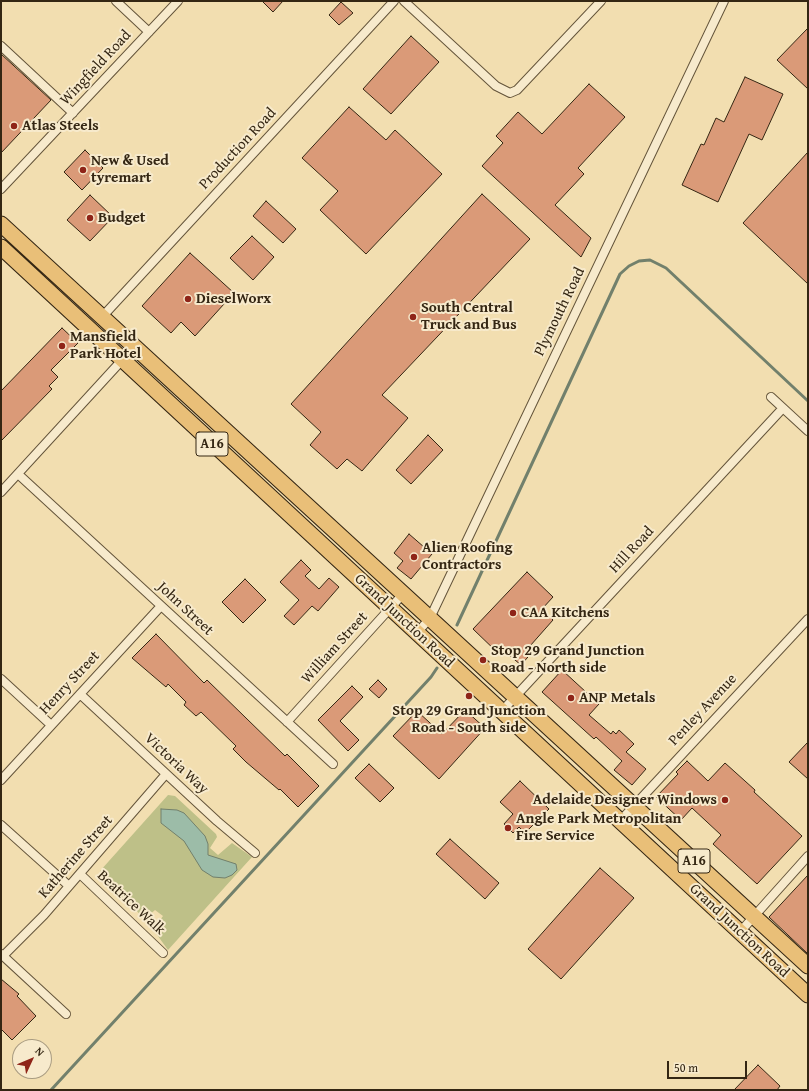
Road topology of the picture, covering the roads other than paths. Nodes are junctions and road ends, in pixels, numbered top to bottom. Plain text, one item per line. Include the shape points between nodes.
1 (116, 1) edge
2 (178, 1) edge
3 (394, 1) edge
4 (404, 1) edge
5 (601, 1) edge
6 (724, 1) edge
7 (149, 32) junction
8 (1, 46) edge
9 (73, 113) junction
10 (1, 189) edge
11 (1, 224) edge
12 (1, 248) edge
13 (102, 317) junction
14 (135, 346) junction
15 (122, 360) junction
16 (771, 397) dead end
17 (783, 408) junction
18 (808, 431) edge
19 (18, 474) junction
20 (1, 492) edge
21 (315, 513) junction
22 (302, 527) junction
23 (403, 594) junction
24 (161, 606) junction
25 (390, 608) junction
26 (430, 618) junction
27 (808, 619) edge
28 (417, 633) junction
29 (1, 679) edge
30 (80, 694) junction
31 (515, 697) junction
32 (501, 712) junction
33 (287, 722) junction
34 (51, 725) junction
35 (333, 764) dead end
36 (166, 774) junction
37 (1, 780) edge
38 (634, 806) junction
39 (620, 821) junction
40 (1, 824) edge
41 (255, 853) dead end
42 (808, 856) edge
43 (80, 874) junction
44 (69, 886) junction
45 (754, 917) junction
46 (740, 932) junction
47 (163, 953) dead end
48 (2, 955) edge
49 (808, 966) edge
50 (808, 995) edge
51 (66, 1014) dead end

1 - 7 street
2 - 7 street, Wingfield Road
3 - 13 street, Production Road
4 - 5 street via 496,86 510,92 517,90
6 - 26 street, Plymouth Road
7 - 9 street, Wingfield Road
8 - 9 street
9 - 10 street, Wingfield Road
11 - 13 highway, Grand Junction Road / A16
12 - 15 highway, Grand Junction Road / A16
13 - 14 highway, Grand Junction Road / A16
14 - 15 street
14 - 21 highway, Grand Junction Road / A16
15 - 19 street
15 - 22 highway, Grand Junction Road / A16
16 - 17 street
17 - 18 street
17 - 31 street, Hill Road
19 - 20 street
19 - 24 street, John Street
21 - 22 highway
21 - 23 highway, Grand Junction Road / A16
22 - 25 highway, Grand Junction Road / A16
23 - 25 street, William Street
23 - 26 highway, Grand Junction Road / A16
24 - 30 street, Henry Street
24 - 33 street, John Street
25 - 28 highway, Grand Junction Road / A16
25 - 33 street, William Street
26 - 28 street, Plymouth Road
26 - 31 highway, Grand Junction Road / A16
27 - 38 street, Penley Avenue
28 - 32 highway, Grand Junction Road / A16
29 - 34 street
30 - 34 street, Henry Street
30 - 36 street, Victoria Way
31 - 32 street, Hill Road
31 - 38 highway, Grand Junction Road / A16
32 - 39 highway, Grand Junction Road / A16
33 - 35 street, John Street
34 - 37 street, Henry Street
36 - 41 street, Victoria Way
36 - 43 street, Katherine Street
38 - 39 street, Penley Avenue
38 - 45 highway, Grand Junction Road / A16
39 - 46 highway, Grand Junction Road / A16
40 - 44 street
42 - 45 street
43 - 44 street, Katherine Street
43 - 47 street, Beatrice Walk
44 - 48 street, Katherine Street via 44,916
45 - 46 street
45 - 49 highway, Grand Junction Road / A16
46 - 50 highway, Grand Junction Road / A16
48 - 51 street

